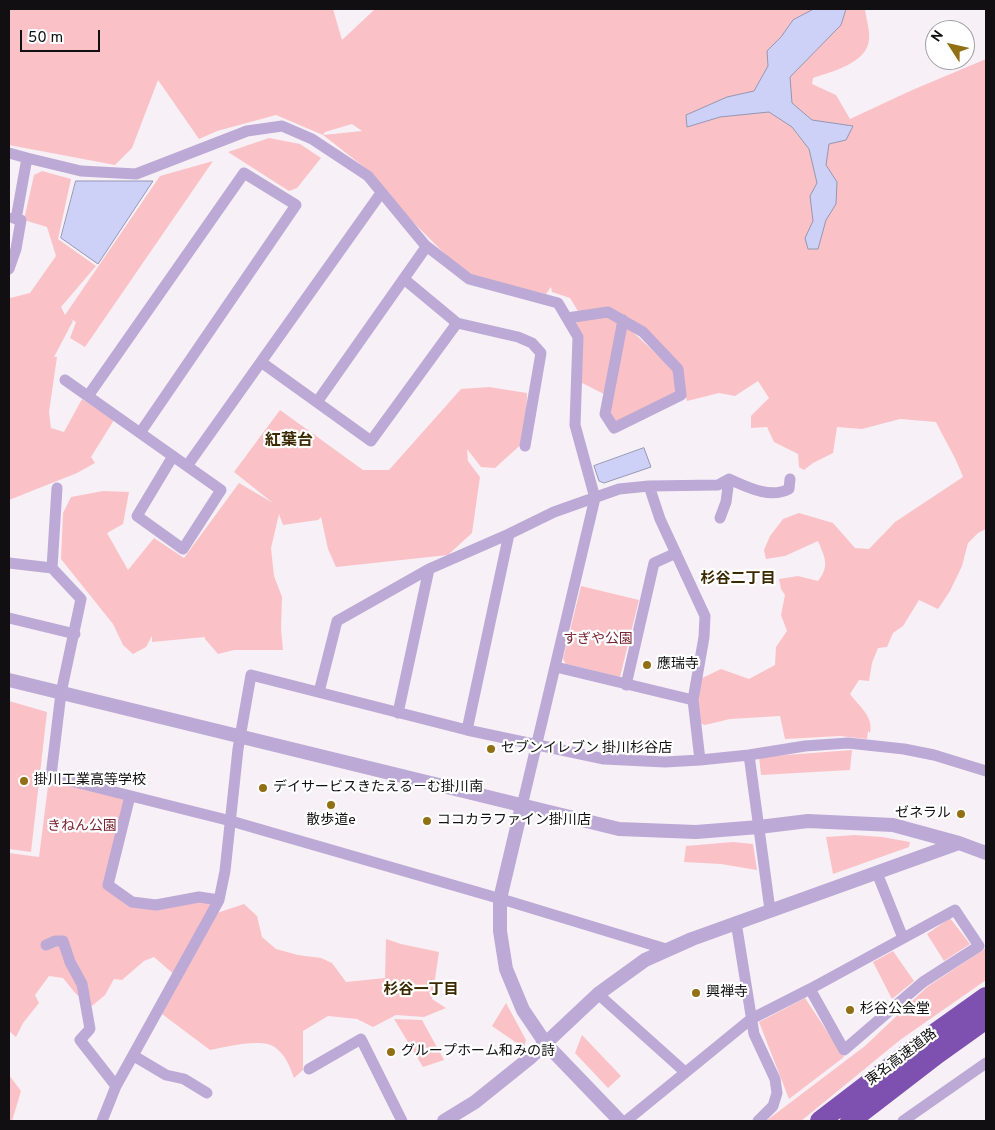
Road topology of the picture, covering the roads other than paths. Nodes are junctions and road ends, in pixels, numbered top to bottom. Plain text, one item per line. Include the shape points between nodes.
1 (9, 153) edge
2 (27, 158) junction
3 (382, 193) junction
4 (12, 218) edge
5 (424, 250) dead end
6 (9, 269) edge
7 (404, 279) junction
8 (567, 318) junction
9 (623, 320) junction
10 (457, 323) junction
11 (261, 362) junction
12 (65, 380) dead end
13 (88, 396) junction
14 (317, 402) junction
15 (140, 433) junction
16 (525, 446) dead end
17 (173, 456) junction
18 (187, 466) junction
19 (790, 479) dead end
20 (729, 480) junction
21 (649, 486) junction
22 (56, 488) dead end
23 (595, 498) junction
24 (720, 518) dead end
25 (509, 534) junction
26 (676, 553) junction
27 (9, 563) edge
28 (52, 568) junction
29 (429, 569) junction
30 (9, 618) edge
31 (75, 634) junction
32 (556, 666) junction
33 (9, 680) edge
34 (626, 685) junction
35 (319, 692) junction
36 (61, 693) junction
37 (693, 700) junction
38 (398, 713) junction
39 (467, 730) junction
40 (241, 737) junction
41 (536, 746) junction
42 (749, 755) junction
43 (700, 760) junction
44 (986, 771) edge
45 (130, 796) junction
46 (522, 806) junction
47 (231, 821) junction
48 (760, 827) junction
49 (959, 843) junction
50 (986, 853) edge
51 (877, 872) junction
52 (500, 898) junction
53 (220, 900) junction
54 (770, 910) junction
55 (736, 922) junction
56 (903, 938) junction
57 (46, 945) dead end
58 (666, 949) junction
59 (810, 989) junction
60 (598, 994) junction
61 (986, 997) edge
62 (751, 1019) junction
63 (986, 1019) edge
64 (546, 1044) junction
65 (134, 1056) junction
66 (986, 1063) edge
67 (309, 1069) dead end
68 (685, 1072) junction
69 (116, 1086) junction
70 (207, 1093) dead end
71 (107, 1120) edge
72 (402, 1121) edge
73 (444, 1121) edge
74 (620, 1121) edge
75 (626, 1121) edge
76 (758, 1121) edge
77 (820, 1121) edge
78 (850, 1121) edge
79 (903, 1121) edge

1 - 2 street
2 - 3 street via 81,171 136,174 247,131 282,126 312,139 368,176
2 - 4 street
3 - 8 street via 425,246 469,279 558,303
3 - 11 street
4 - 6 street via 21,220
5 - 7 street
7 - 10 street
7 - 14 street
8 - 9 street via 608,312
8 - 23 street via 578,337 574,425
9 - 9 street via 643,332 678,369 680,395 614,428 606,414
10 - 14 street via 371,441
10 - 16 street via 518,336 541,352
11 - 14 street
11 - 18 street
12 - 13 street
13 - 15 street
13 - 15 street via 244,173 296,205
15 - 17 street
17 - 18 street
17 - 18 street via 137,516 182,549 221,490
19 - 20 street via 789,489 783,492 760,492
20 - 21 street via 718,485
20 - 24 street
21 - 23 street via 619,489
21 - 26 street
22 - 28 street
23 - 25 street via 554,512
23 - 32 street
25 - 29 street
25 - 39 street
26 - 34 street via 654,563
26 - 37 street via 705,616
27 - 28 street
28 - 31 street via 81,598
29 - 35 street via 337,621
29 - 38 street
30 - 31 street
31 - 36 street
32 - 34 street
32 - 41 street
33 - 36 street
34 - 37 street
35 - 38 street
35 - 40 street via 251,675
36 - 40 street
36 - 45 street via 51,776
37 - 43 street
38 - 39 street
39 - 41 street
40 - 46 street
40 - 47 street
41 - 43 street via 604,759
41 - 46 street
42 - 43 street
42 - 44 street via 848,743 934,755
42 - 48 street
45 - 47 street
45 - 53 street via 108,885 132,902 156,905 199,898
46 - 48 street via 619,829 696,832
46 - 52 street
47 - 52 street
47 - 53 street
48 - 49 street via 808,821 893,825
48 - 54 street
49 - 50 street
49 - 51 street
51 - 54 street
51 - 56 street
52 - 58 street
52 - 64 street via 500,931 506,969 523,1010
53 - 65 street
54 - 55 street
55 - 58 street
55 - 62 street
56 - 59 street
56 - 59 street via 955,910 979,946 923,982 844,1050
57 - 69 street via 63,941 82,984 90,1029 80,1040
58 - 60 street
59 - 62 street
60 - 64 street
60 - 68 street
61 - 77 highway, 東名高速道路
62 - 68 street
62 - 76 street via 754,1034 775,1079 777,1093 773,1106
63 - 78 highway, 東名高速道路
64 - 73 street via 476,1102
64 - 74 street
65 - 69 street
65 - 70 street via 166,1076 184,1079
66 - 79 street
67 - 72 street via 361,1039
68 - 75 street
69 - 71 street

